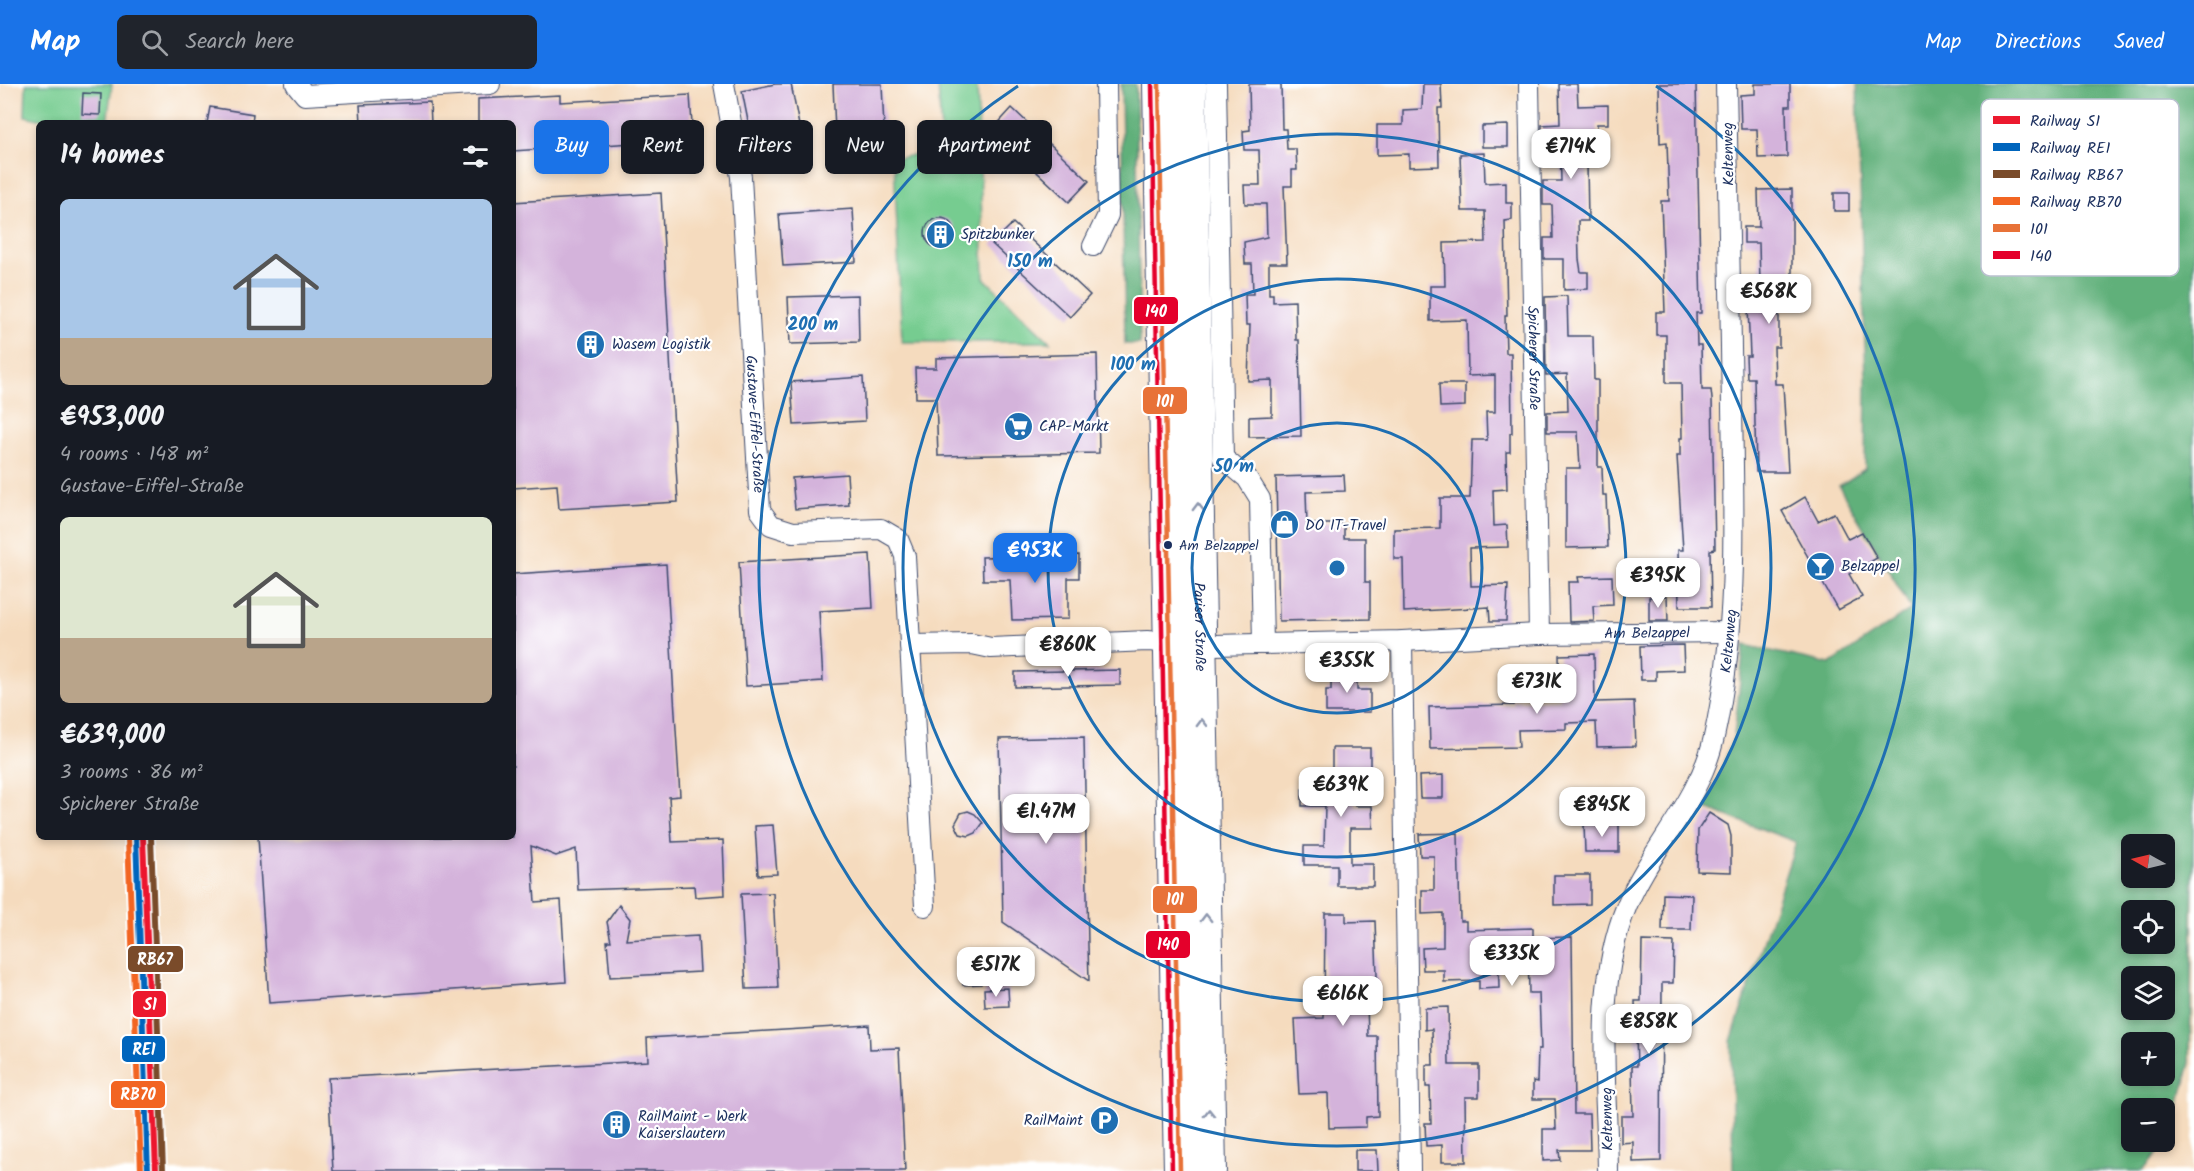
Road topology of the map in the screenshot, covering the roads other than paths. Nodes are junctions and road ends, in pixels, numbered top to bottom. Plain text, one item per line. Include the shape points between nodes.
1 (296, 84) edge
2 (490, 84) edge
3 (724, 84) edge
4 (1106, 84) edge
5 (1159, 84) edge
6 (1190, 84) edge
7 (1216, 84) edge
8 (1529, 84) edge
9 (1726, 84) edge
10 (1093, 246) dead end
11 (1728, 632) junction
12 (1539, 634) junction
13 (1402, 641) junction
14 (1186, 644) junction
15 (1263, 644) junction
16 (910, 645) junction
17 (925, 906) dead end
18 (1180, 1171) edge
19 (1210, 1171) edge
20 (1410, 1171) edge
21 (1608, 1171) edge

1 - 2 street via 305,95
3 - 16 street, Gustave-Eiffel-Straße via 741,177 760,510 771,525 793,532 881,529 898,538 905,556
4 - 10 street via 1108,215
5 - 14 main road, Pariser Straße
14 -> 6 main road, Pariser Straße
7 - 15 street via 1223,458 1247,478 1260,499
8 - 12 street, Spicherer Straße
9 - 11 street, Keltenweg via 1734,516
11 - 12 street, Am Belzappel
11 - 21 street, Keltenweg via 1721,698 1708,761 1641,878 1616,938 1605,1018
12 - 13 street, Am Belzappel
13 - 15 street, Am Belzappel
13 - 20 street
14 - 15 street, Am Belzappel
14 - 16 street via 992,648 972,644
14 - 18 main road, Pariser Straße
19 -> 14 main road, Pariser Straße
16 - 17 street, Gustave-Eiffel-Straße

